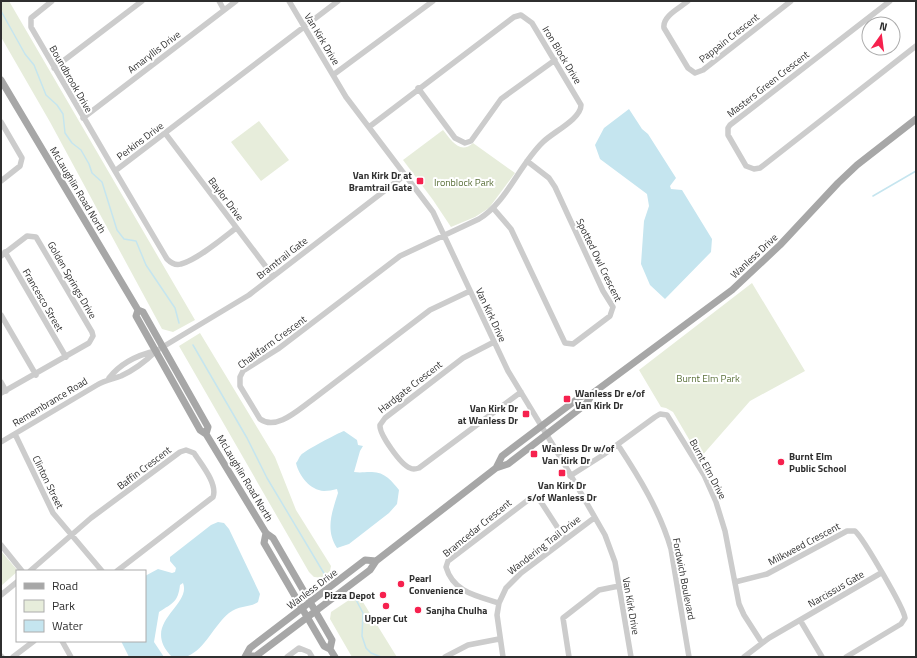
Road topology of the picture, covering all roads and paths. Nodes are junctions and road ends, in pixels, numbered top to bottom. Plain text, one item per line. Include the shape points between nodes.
1 (52, 1) edge
2 (142, 1) edge
3 (219, 1) edge
4 (236, 1) edge
5 (289, 1) edge
6 (338, 1) edge
7 (434, 1) edge
8 (688, 1) edge
9 (791, 1) edge
10 (890, 1) edge
11 (224, 10) junction
12 (304, 27) junction
13 (916, 46) edge
14 (555, 60) junction
15 (54, 68) junction
16 (333, 75) junction
17 (1, 80) edge
18 (418, 88) junction
19 (83, 118) junction
20 (916, 119) edge
21 (1, 122) edge
22 (369, 127) junction
23 (164, 133) junction
24 (527, 161) junction
25 (115, 171) junction
26 (405, 175) junction
27 (1, 181) edge
28 (494, 208) junction
29 (236, 228) junction
30 (444, 235) junction
31 (3, 254) edge
32 (273, 276) junction
33 (470, 290) junction
34 (138, 310) junction
35 (1, 315) edge
36 (494, 342) junction
37 (163, 347) junction
38 (156, 351) junction
39 (66, 357) junction
40 (36, 375) junction
41 (1, 382) edge
42 (4, 392) edge
43 (521, 392) junction
44 (593, 393) junction
45 (542, 426) junction
46 (15, 434) junction
47 (206, 434) junction
48 (547, 434) junction
49 (1, 442) edge
50 (618, 445) junction
51 (496, 468) junction
52 (570, 476) junction
53 (594, 518) junction
54 (266, 533) junction
55 (71, 535) junction
56 (565, 539) junction
57 (1, 545) edge
58 (376, 561) junction
59 (21, 570) edge
60 (31, 570) edge
61 (101, 570) edge
62 (118, 570) edge
63 (881, 573) junction
64 (735, 582) junction
65 (16, 583) edge
66 (619, 586) junction
67 (1, 595) edge
68 (310, 603) junction
69 (499, 603) junction
70 (302, 609) junction
71 (315, 612) junction
72 (307, 618) junction
73 (800, 620) junction
74 (499, 639) junction
75 (33, 642) edge
76 (63, 642) edge
77 (762, 643) junction
78 (330, 649) junction
79 (245, 656) edge
80 (13, 657) edge
81 (71, 657) edge
82 (286, 657) edge
83 (312, 657) edge
84 (335, 657) edge
85 (445, 657) edge
86 (503, 657) edge
87 (569, 657) edge
88 (631, 657) edge
89 (689, 657) edge
90 (744, 657) edge
91 (822, 657) edge
92 (846, 657) edge

1 - 15 street, Boundbrook Drive via 33,16 30,23
2 - 15 street
3 - 11 street
4 - 11 street, Amaryllis Drive
5 - 12 street, Van Kirk Drive
6 - 12 street, Perkins Drive
7 - 16 street
8 - 9 street, Pappain Crescent via 666,18 663,24 688,68 695,73 703,70
10 - 13 street, Masters Green Crescent via 730,125 728,135 746,166 760,168
11 - 19 street, Amaryllis Drive
12 - 16 street, Van Kirk Drive
12 - 23 street, Perkins Drive
14 - 18 street, Iron Block Drive via 532,23 521,15 514,17
14 - 18 street via 501,99 471,141 465,143 455,138
14 - 24 street, Iron Block Drive via 580,102 580,112 546,139
15 - 19 street, Boundbrook Drive
16 - 22 street, Van Kirk Drive
17 - 34 main road, McLaughlin Road North
18 - 22 street, Iron Block Drive
19 - 25 street, Boundbrook Drive
20 - 44 main road, Wanless Drive via 852,170 780,245 732,290
21 - 27 street via 22,158 20,166
22 - 26 street, Van Kirk Drive
23 - 25 street, Perkins Drive
23 - 29 street, Baylor Drive
24 - 28 street, Iron Block Drive
24 - 28 street, Spotted Owl Crescent via 555,187 603,291 612,304 613,311 610,316 573,344 565,343 511,229
25 - 29 street, Perkins Drive via 171,263 182,264
26 - 30 street, Van Kirk Drive via 430,208
26 - 32 street, Bramtrail Gate
28 - 30 street, Iron Block Drive via 479,219
29 - 32 street, Baylor Drive
30 - 33 street, Van Kirk Drive
30 - 33 street, Chalkfarm Crescent via 400,256 278,349 243,371 240,386 260,419 268,424 275,423 312,400 430,310
31 - 39 street, Francesco Street
31 - 39 street, Golden Springs Drive via 27,236 38,239 92,332 89,343
32 - 37 street, Bramtrail Gate via 239,302
33 - 36 street, Van Kirk Drive
34 - 37 main road, McLaughlin Road North via 143,312
34 - 38 main road, McLaughlin Road North via 136,316
35 - 40 street
36 - 43 street, Van Kirk Drive
36 - 43 street, Hardgate Crescent via 463,358 384,418 380,425 382,435 404,464 416,469
37 - 38 street, Bramtrail Gate
37 - 47 main road, McLaughlin Road North via 208,427
38 - 46 street, Remembrance Road via 142,354 116,370 109,378
38 - 47 main road, McLaughlin Road North via 200,430
39 - 40 street, Golden Springs Drive
40 - 42 street, Golden Springs Drive
41 - 42 street
43 - 45 street, Van Kirk Drive
44 - 45 main road, Wanless Drive via 580,397
44 - 48 main road, Wanless Drive via 586,404
45 - 48 street, Van Kirk Drive
45 - 51 main road, Wanless Drive via 502,456
46 - 49 street, Remembrance Road
46 - 55 street, Clinton Street via 53,513
47 - 54 main road, McLaughlin Road North
48 - 51 main road, Wanless Drive via 508,464
48 - 52 street, Van Kirk Drive
50 - 52 street, Burnt Elm Drive
50 - 64 street, Burnt Elm Drive via 657,415 662,414 669,418 704,476 716,502 726,530
50 - 89 street, Fordwich Boulevard via 652,501 666,532
51 - 58 main road, Wanless Drive
52 - 53 street, Van Kirk Drive
53 - 56 street, Wandering Trail Drive
53 - 66 street, Van Kirk Drive via 611,550
54 - 68 main road, McLaughlin Road North via 273,538
54 - 70 main road, McLaughlin Road North via 264,543
55 - 60 street, Baffin Crescent
55 - 61 street, Clinton Street
55 - 62 street, Baffin Crescent via 180,452 186,450 194,453 213,485 213,497
56 - 69 street, Wandering Trail Drive via 512,581
56 - 69 street, Bramcedar Crescent via 541,502 537,497 532,497 448,561 448,573 459,588 474,596
57 - 59 street
58 - 68 main road, Wanless Drive via 366,560
58 - 71 main road, Wanless Drive via 370,570
63 - 64 street, Milkweed Crescent via 857,533 850,530 767,574
63 - 73 street, Narcissus Gate
63 - 92 street, Milkweed Crescent via 904,612 904,620
64 - 77 street, Burnt Elm Drive via 742,610
65 - 67 street
66 - 87 street via 599,590 564,618
66 - 88 street, Van Kirk Drive
68 - 70 main road, Wanless Drive
68 - 71 main road, McLaughlin Road North
69 - 74 street, Wandering Trail Drive
70 - 72 main road, McLaughlin Road North
70 - 79 main road, Wanless Drive via 250,648
71 - 72 main road, Wanless Drive
71 - 78 main road, McLaughlin Road North via 332,640
72 - 78 main road, McLaughlin Road North via 324,646
72 - 79 main road, Wanless Drive via 256,656
73 - 77 street, Narcissus Gate
73 - 91 street
74 - 85 street via 468,645
74 - 86 street, Wandering Trail Drive
75 - 80 street
76 - 81 street
77 - 90 street, Narcissus Gate
78 - 84 main road, McLaughlin Road North
82 - 83 street via 299,648 309,652

